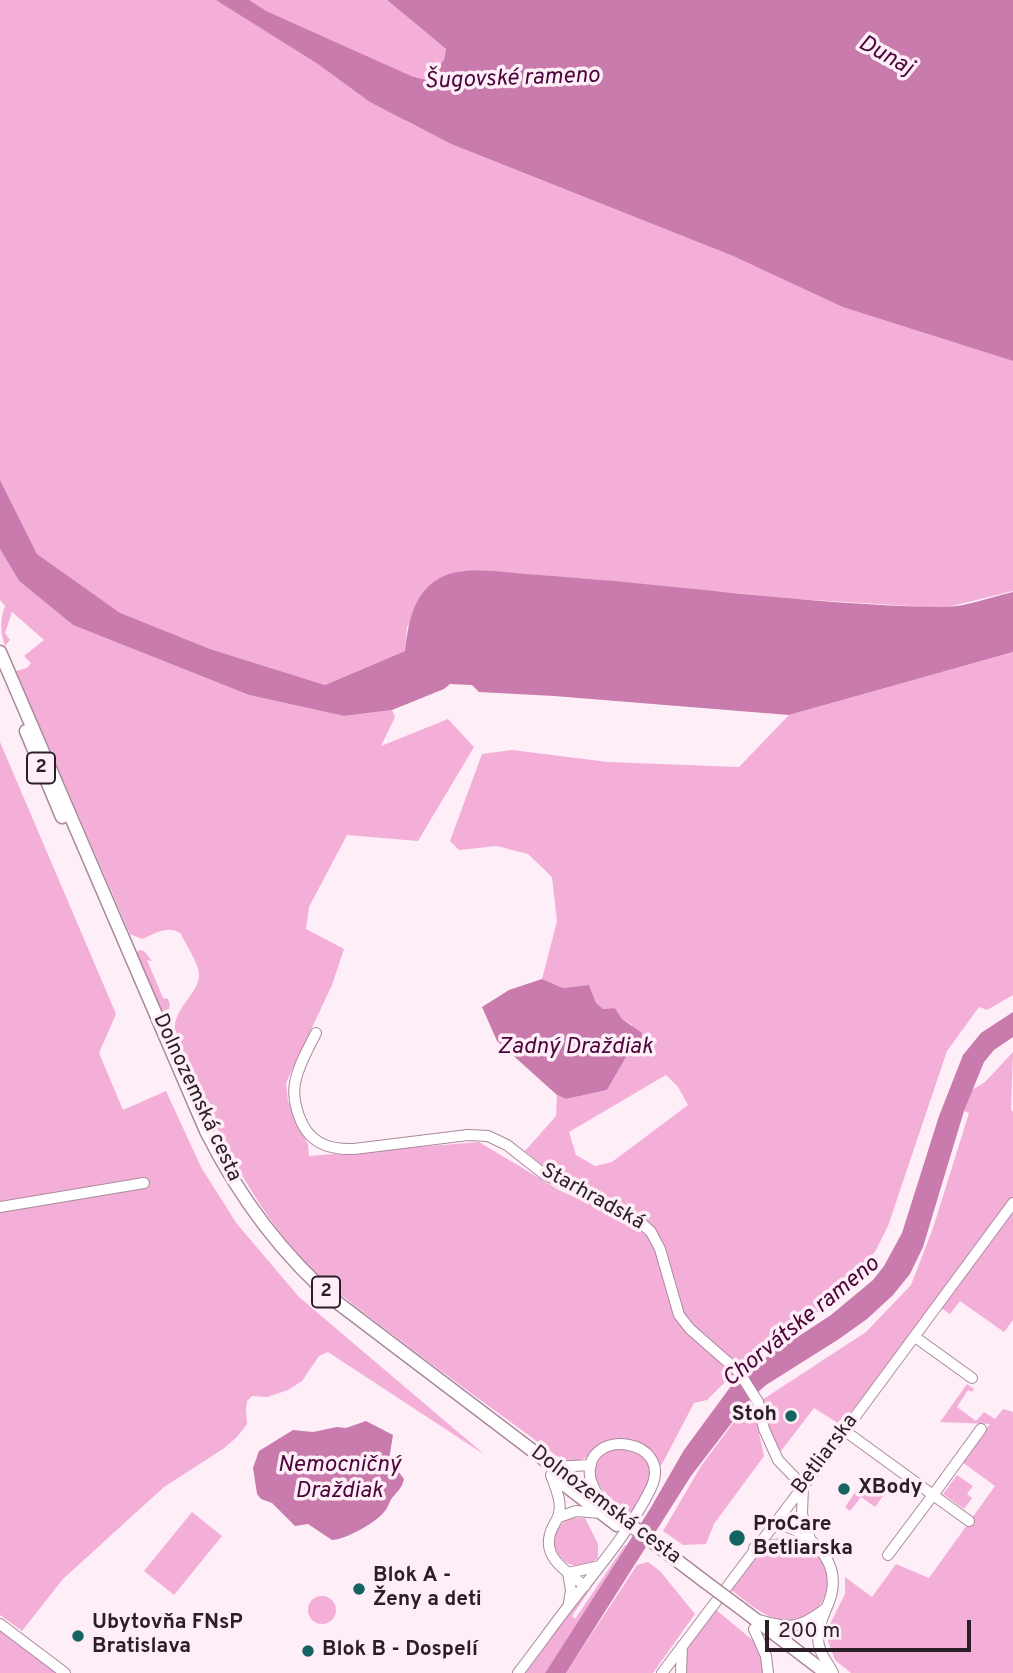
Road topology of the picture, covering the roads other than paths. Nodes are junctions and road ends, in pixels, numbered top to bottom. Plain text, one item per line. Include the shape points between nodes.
1 (0, 652) edge
2 (0, 671) edge
3 (316, 1033) dead end
4 (144, 1183) dead end
5 (1013, 1203) edge
6 (0, 1207) edge
7 (915, 1337) junction
8 (972, 1378) dead end
9 (981, 1429) dead end
10 (845, 1431) junction
11 (591, 1465) junction
12 (552, 1471) junction
13 (803, 1486) junction
14 (933, 1495) junction
15 (601, 1508) junction
16 (559, 1517) junction
17 (969, 1521) dead end
18 (774, 1523) junction
19 (814, 1542) junction
20 (785, 1543) junction
21 (754, 1548) junction
22 (888, 1555) dead end
23 (600, 1566) junction
24 (568, 1573) junction
25 (585, 1586) junction
26 (569, 1605) junction
27 (826, 1608) junction
28 (754, 1623) junction
29 (0, 1624) edge
30 (682, 1645) junction
31 (65, 1673) edge
32 (519, 1673) edge
33 (663, 1673) edge
34 (681, 1673) edge
35 (768, 1673) edge
36 (813, 1673) edge
37 (826, 1673) edge
38 (833, 1673) edge

1 - 12 main road, Dolnozemská cesta / 2 via 202,1120 244,1198 288,1254 338,1303
2 - 12 main road, Dolnozemská cesta / 2 via 190,1115 242,1209 286,1264 333,1309
3 - 13 street, Starhradská via 295,1083 294,1097 303,1126 323,1146 337,1149 488,1136 544,1174 636,1218 660,1249 679,1315 739,1372 758,1402 772,1449
4 - 6 street
5 - 7 street, Betliarska
7 - 8 street
7 - 10 street, Betliarska
9 - 14 street
10 - 13 street, Betliarska
10 - 14 street
11 - 12 street
11 - 15 street
11 - 23 street via 606,1447 626,1443 643,1451 655,1471 649,1492
12 - 15 main road, Dolnozemská cesta / 2
12 - 16 street
13 - 18 street, Betliarska
13 - 19 street via 802,1514
14 - 17 street
14 - 22 street
15 - 16 street
15 - 28 main road, Dolnozemská cesta / 2, bridge
16 - 24 street via 549,1545 555,1561
18 - 19 street
18 - 20 street
18 - 21 street, Betliarska
19 - 20 street
19 - 27 street via 833,1575
20 - 21 street
21 - 30 street, Betliarska
23 - 24 street
23 - 25 street
24 - 25 street
24 - 26 street
25 - 26 street
26 - 32 street
27 - 28 street via 793,1627
27 - 38 street via 818,1642
28 - 35 street
28 - 36 main road, Dolnozemská cesta / 2
28 - 37 main road, Dolnozemská cesta / 2
29 - 31 street
30 - 33 street, Betliarska
30 - 34 street

